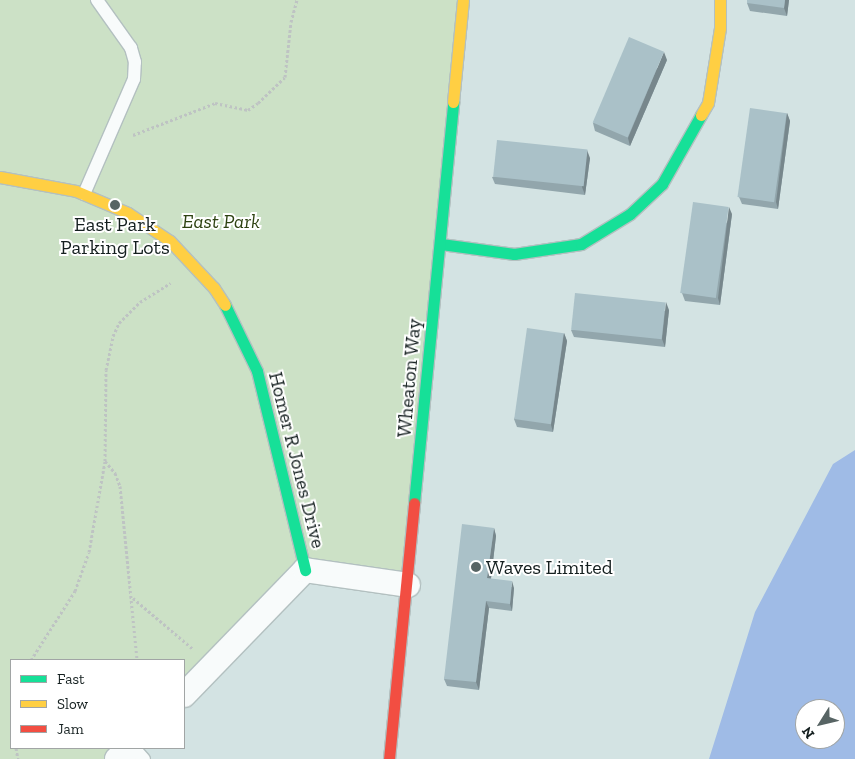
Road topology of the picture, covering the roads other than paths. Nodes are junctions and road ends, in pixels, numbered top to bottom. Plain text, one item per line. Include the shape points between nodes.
1 (96, 0) edge
2 (463, 0) edge
3 (720, 0) edge
4 (0, 177) edge
5 (84, 194) junction
6 (441, 244) junction
7 (305, 570) junction
8 (408, 585) junction
9 (185, 694) edge
10 (129, 749) edge
11 (135, 749) edge
12 (117, 759) edge
13 (144, 759) edge
14 (389, 759) edge

1 - 5 lane via 131,48 135,62 134,79
2 - 6 street, Wheaton Way
3 - 6 street via 720,28 708,103 662,184 630,214 581,244 514,254
4 - 5 street, Homer R Jones Drive via 51,184
5 - 7 street, Homer R Jones Drive via 128,213 153,229 198,269 234,319 258,372
6 - 8 street, Wheaton Way
7 - 8 street
7 - 9 street
8 - 14 street, Wheaton Way
10 - 12 street
11 - 13 lane

